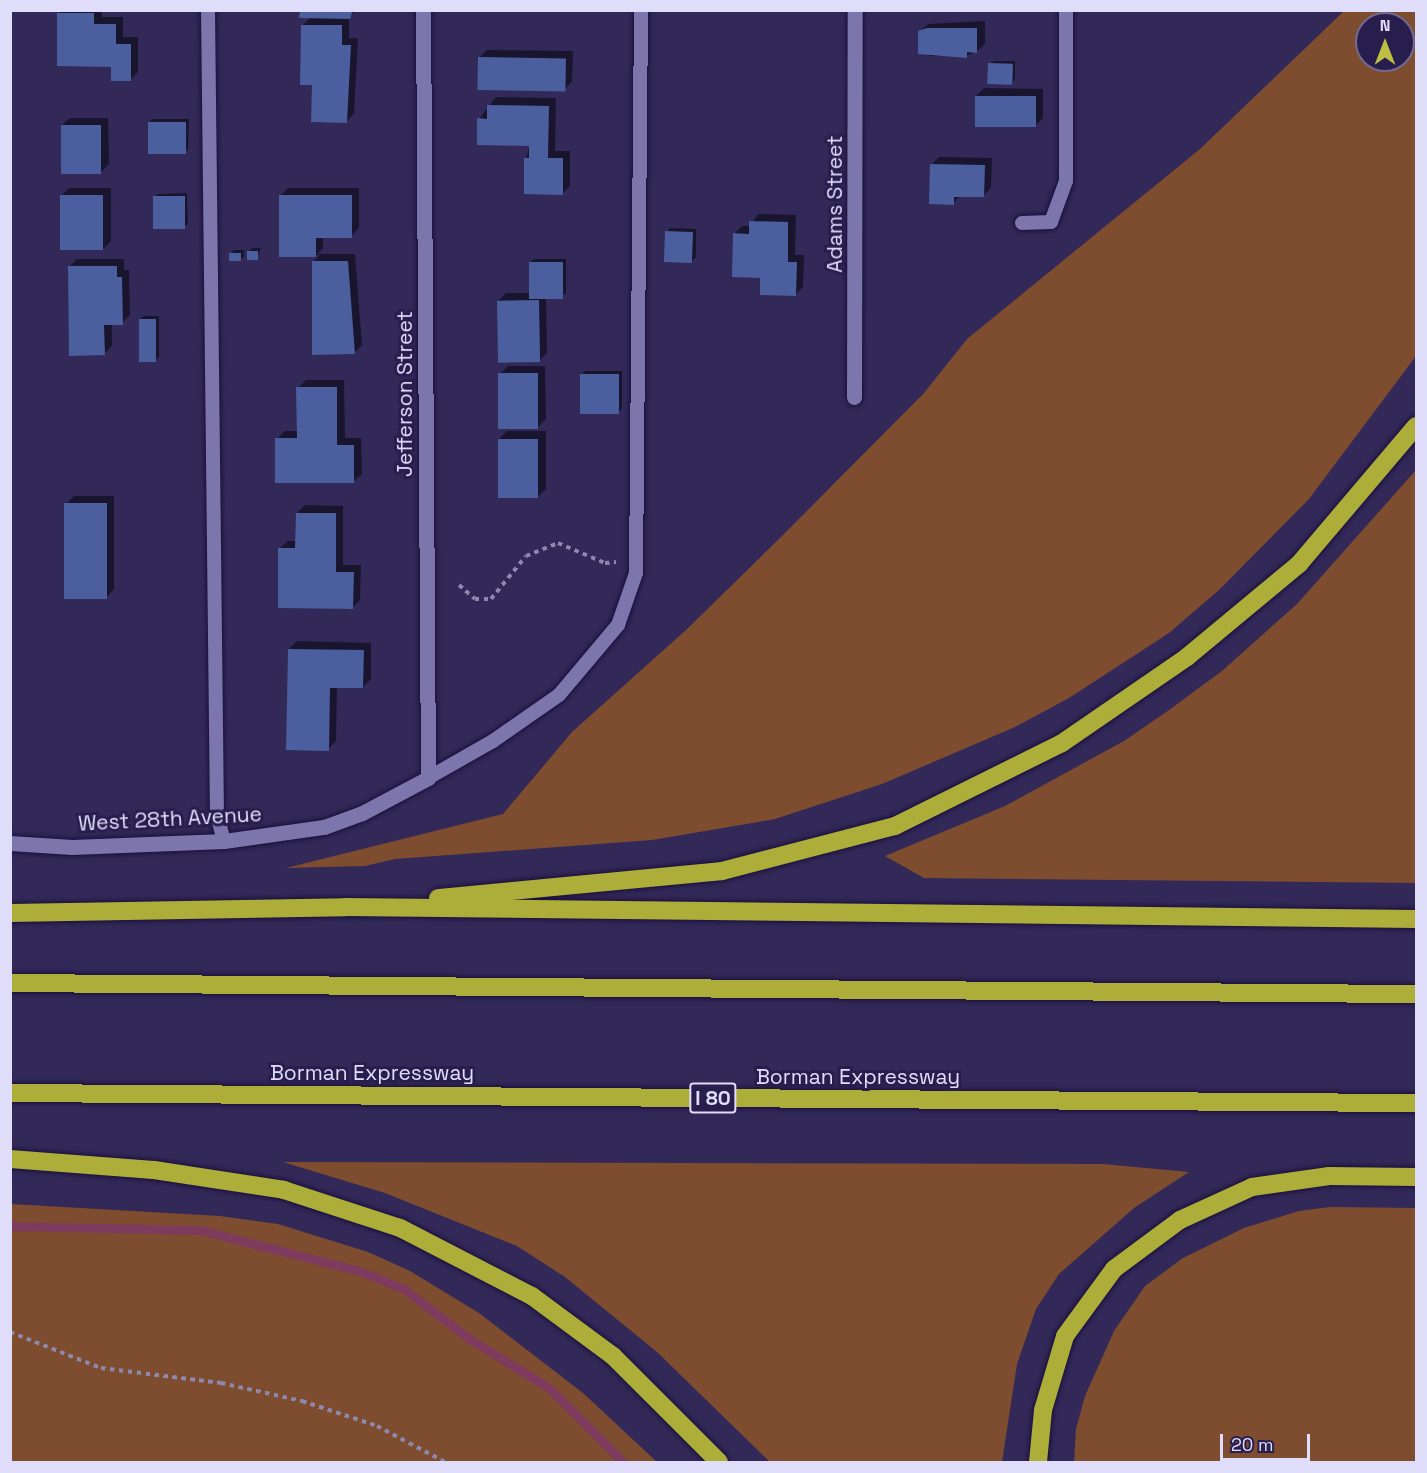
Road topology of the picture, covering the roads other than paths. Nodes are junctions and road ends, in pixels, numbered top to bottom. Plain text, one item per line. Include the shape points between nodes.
1 (208, 10) edge
2 (423, 10) edge
3 (640, 10) edge
4 (855, 10) edge
5 (1066, 10) edge
6 (1022, 223) dead end
7 (854, 396) dead end
8 (1416, 426) edge
9 (428, 778) junction
10 (224, 841) junction
11 (10, 843) edge
12 (345, 907) junction
13 (10, 913) edge
14 (1416, 919) edge
15 (10, 983) edge
16 (1416, 993) edge
17 (10, 1093) edge
18 (1416, 1103) edge
19 (10, 1159) edge
20 (1416, 1177) edge
21 (719, 1462) edge
22 (1038, 1462) edge

1 - 10 lane via 217,815
2 - 9 street, Jefferson Street
3 - 9 lane via 636,573 618,625 559,695 494,741
4 - 7 street, Adams Street
5 - 6 lane via 1066,180 1051,222
8 - 12 highway via 1299,564 1187,657 1062,743 895,826 722,871
9 - 10 street, West 28th Avenue via 362,813 324,827
10 - 11 street, West 28th Avenue via 72,847
12 - 13 highway
12 - 14 highway
15 - 16 highway
17 - 18 highway, Borman Expressway / I 80
19 - 21 highway via 154,1170 284,1190 400,1228 532,1296 613,1356
20 - 22 highway via 1329,1176 1252,1187 1180,1220 1114,1269 1065,1336 1044,1410

